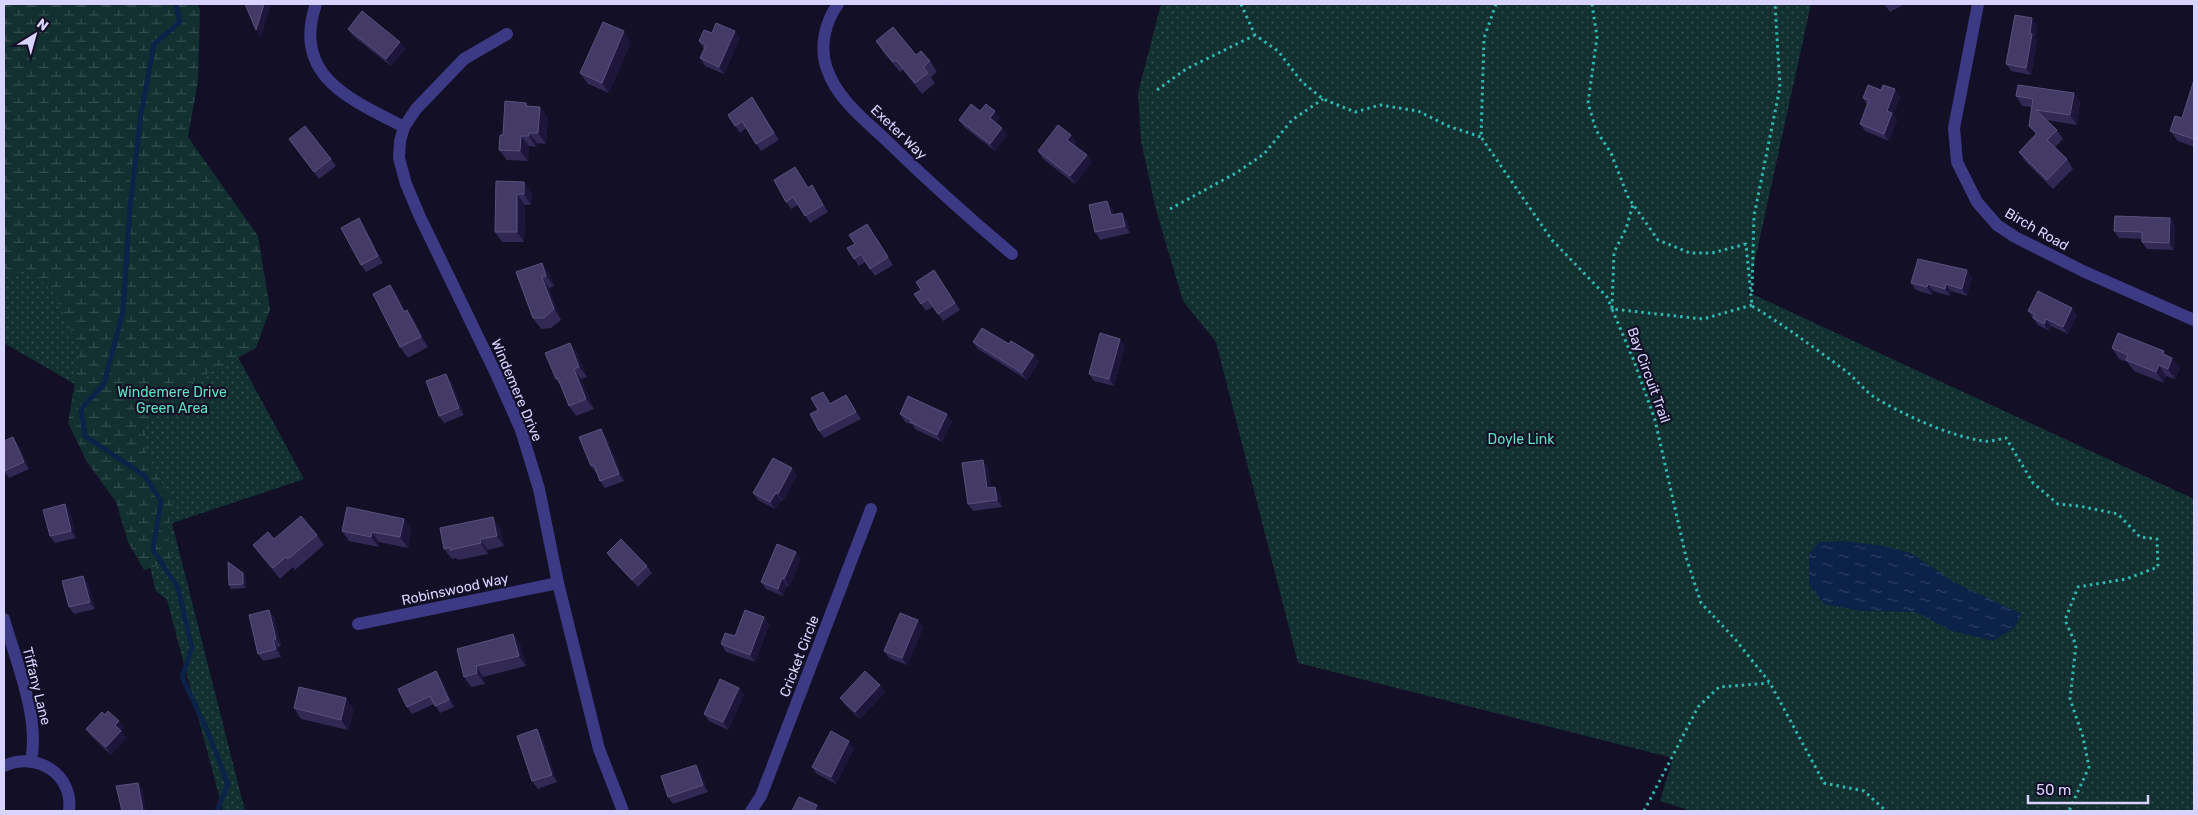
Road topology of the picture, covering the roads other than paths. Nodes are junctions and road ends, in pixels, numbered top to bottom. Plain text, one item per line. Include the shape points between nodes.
1 (316, 4) edge
2 (838, 4) edge
3 (1978, 4) edge
4 (507, 34) dead end
5 (404, 127) junction
6 (1012, 254) dead end
7 (2194, 320) edge
8 (871, 509) dead end
9 (558, 583) junction
10 (4, 619) edge
11 (358, 624) dead end
12 (31, 761) junction
13 (4, 766) edge
14 (69, 811) edge
15 (623, 811) edge
16 (751, 811) edge

1 - 5 street via 311,24 312,47 326,78 342,94
2 - 6 street, Exeter Way via 826,28 823,51 827,70 836,87 849,104 903,156
3 - 7 street, Birch Road via 1954,128 1957,162 1977,202 1997,225 2015,237
4 - 5 street, Windemere Drive via 464,60 416,109
5 - 9 street, Windemere Drive via 398,149 406,184 520,430 539,489
8 - 16 street, Cricket Circle via 761,796
9 - 11 street, Robinswood Way
9 - 15 street, Windemere Drive via 599,749
10 - 12 street, Tiffany Lane via 30,714 34,740
12 - 13 street
12 - 14 street via 48,767 62,780 69,797

